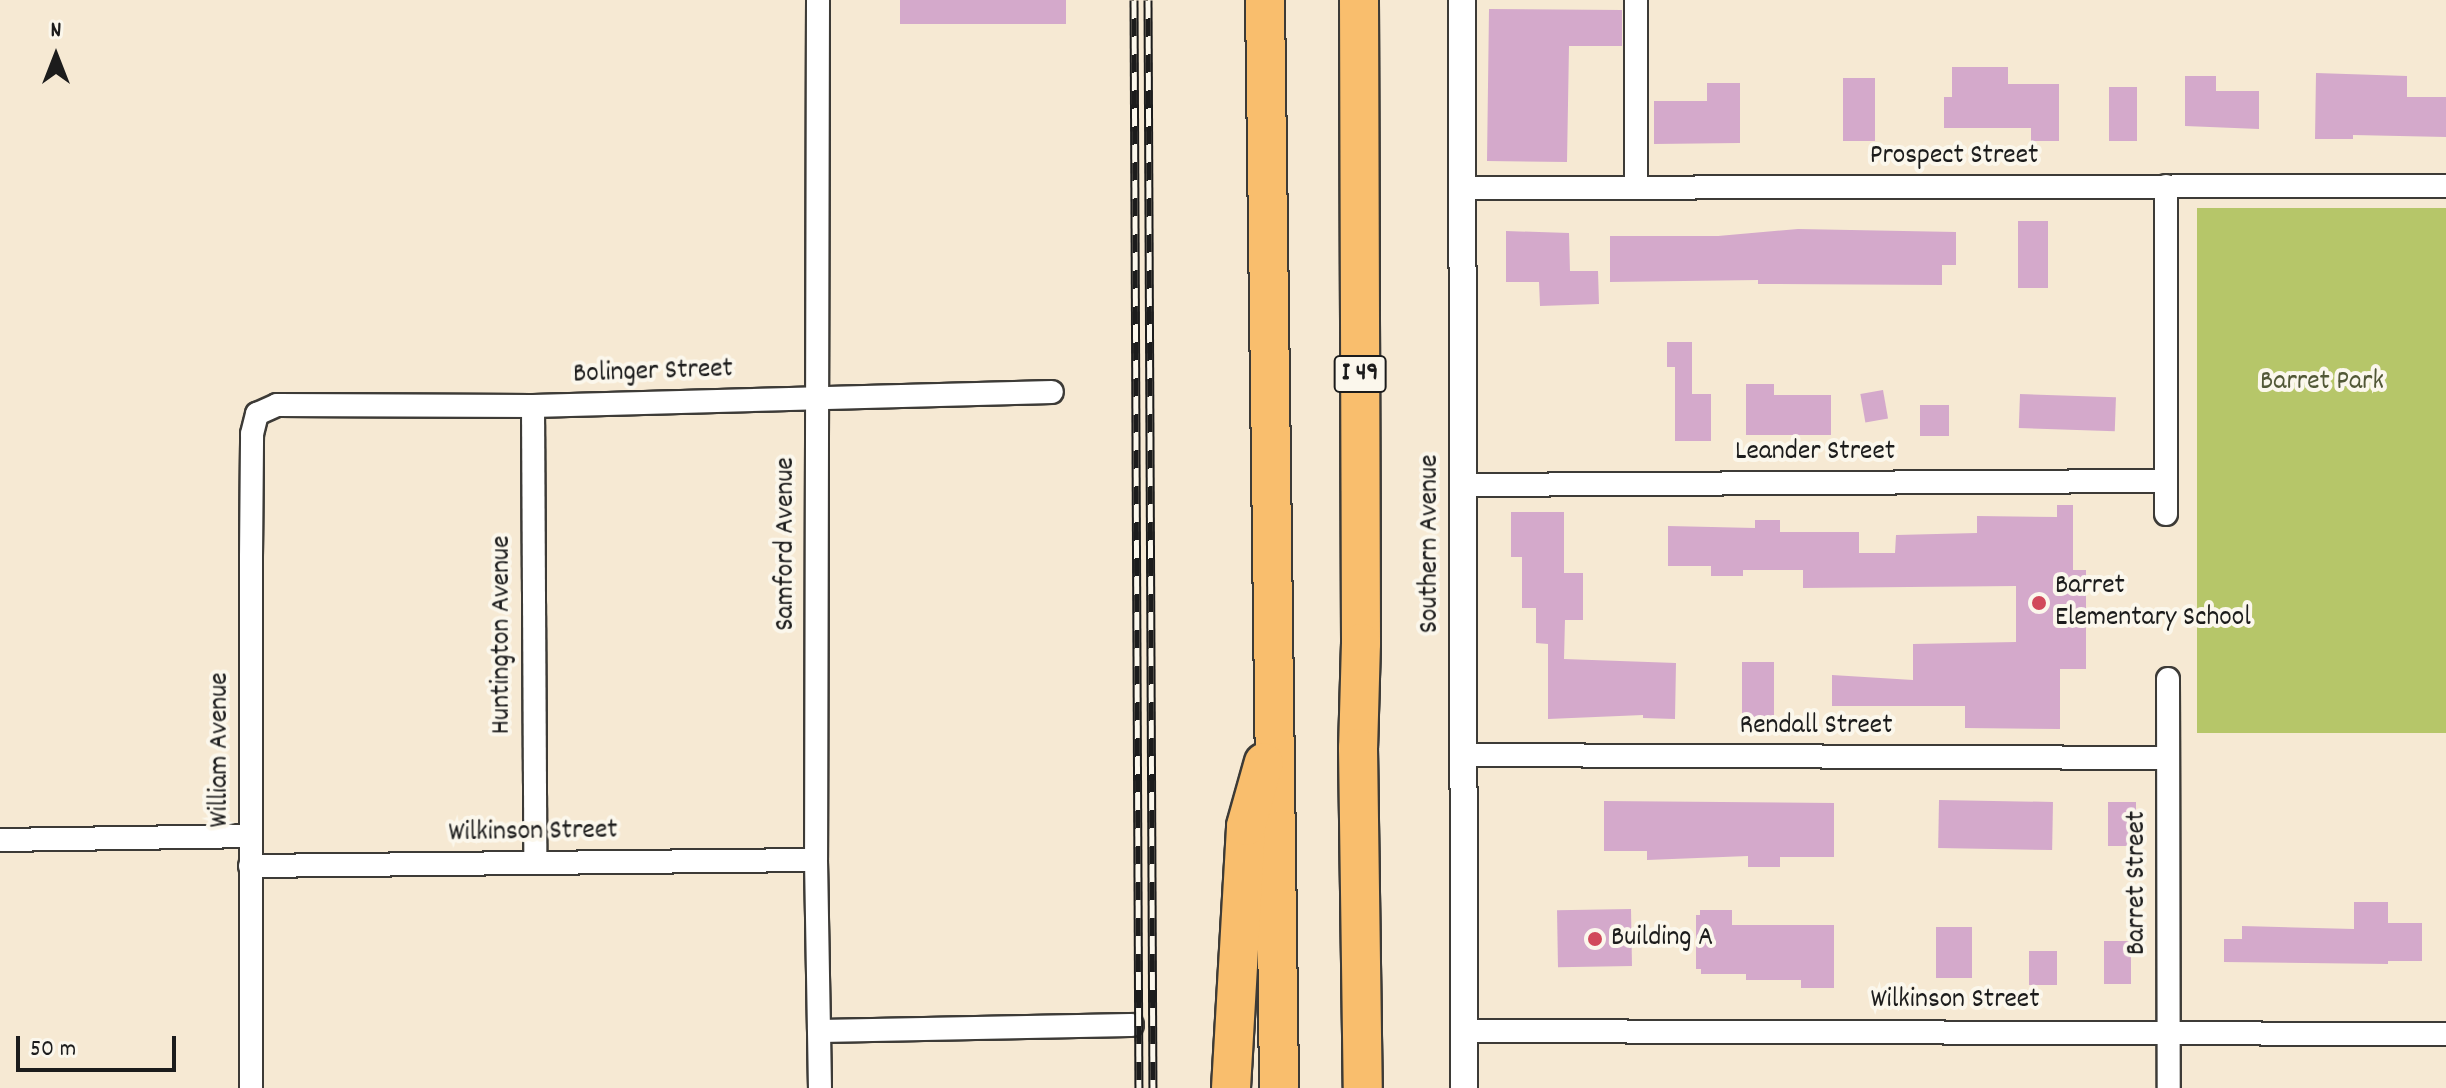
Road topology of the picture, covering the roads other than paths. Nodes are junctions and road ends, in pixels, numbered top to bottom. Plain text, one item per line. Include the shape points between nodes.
1 (818, 0) edge
2 (1265, 0) edge
3 (1359, 0) edge
4 (1462, 0) edge
5 (1636, 0) edge
6 (2166, 186) junction
7 (2446, 186) edge
8 (1636, 187) junction
9 (1462, 188) junction
10 (1052, 392) dead end
11 (817, 398) junction
12 (533, 406) junction
13 (257, 414) joint
14 (2166, 481) junction
15 (1463, 485) junction
16 (2166, 514) dead end
17 (2168, 679) dead end
18 (1275, 721) junction
19 (1358, 748) junction
20 (1464, 755) junction
21 (2168, 758) junction
22 (251, 836) junction
23 (0, 840) edge
24 (816, 860) junction
25 (535, 863) junction
26 (250, 866) junction
27 (1132, 1025) dead end
28 (819, 1031) junction
29 (1464, 1031) junction
30 (2168, 1032) junction
31 (2446, 1034) edge
32 (251, 1088) edge
33 (820, 1088) edge
34 (1231, 1088) edge
35 (1279, 1088) edge
36 (1363, 1088) edge
37 (1390, 1088) edge
38 (1464, 1088) edge
39 (2169, 1088) edge

1 - 11 street, Samford Avenue
2 - 18 highway
3 - 19 highway, I 49
4 - 9 street, Southern Avenue
5 - 8 street
6 - 7 street, Prospect Street
6 - 8 street, Prospect Street
6 - 14 street
8 - 9 street, Prospect Street
9 - 15 street, Southern Avenue
10 - 11 street, Bolinger Street
11 - 12 street, Bolinger Street
11 - 24 street, Samford Avenue
12 - 13 street, Bolinger Street via 277,405
12 - 25 street, Huntington Avenue
13 - 22 street, William Avenue via 252,434
14 - 15 street, Leander Street
14 - 16 street
15 - 20 street, Southern Avenue
17 - 21 street, Barret Street
18 - 34 highway via 1246,826
18 - 35 highway
19 - 36 highway, I 49
19 - 37 highway via 1383,923
20 - 21 street, Rendall Street
20 - 29 street, Southern Avenue
21 - 30 street, Barret Street
22 - 23 street
22 - 26 street, William Avenue
24 - 25 street, Wilkinson Street
24 - 28 street, Samford Avenue
25 - 26 street, Wilkinson Street
26 - 32 street, William Avenue
27 - 28 street
28 - 33 street, Samford Avenue
29 - 30 street, Wilkinson Street
29 - 38 street, Southern Avenue
30 - 31 street, Wilkinson Street
30 - 39 street, Barret Street

